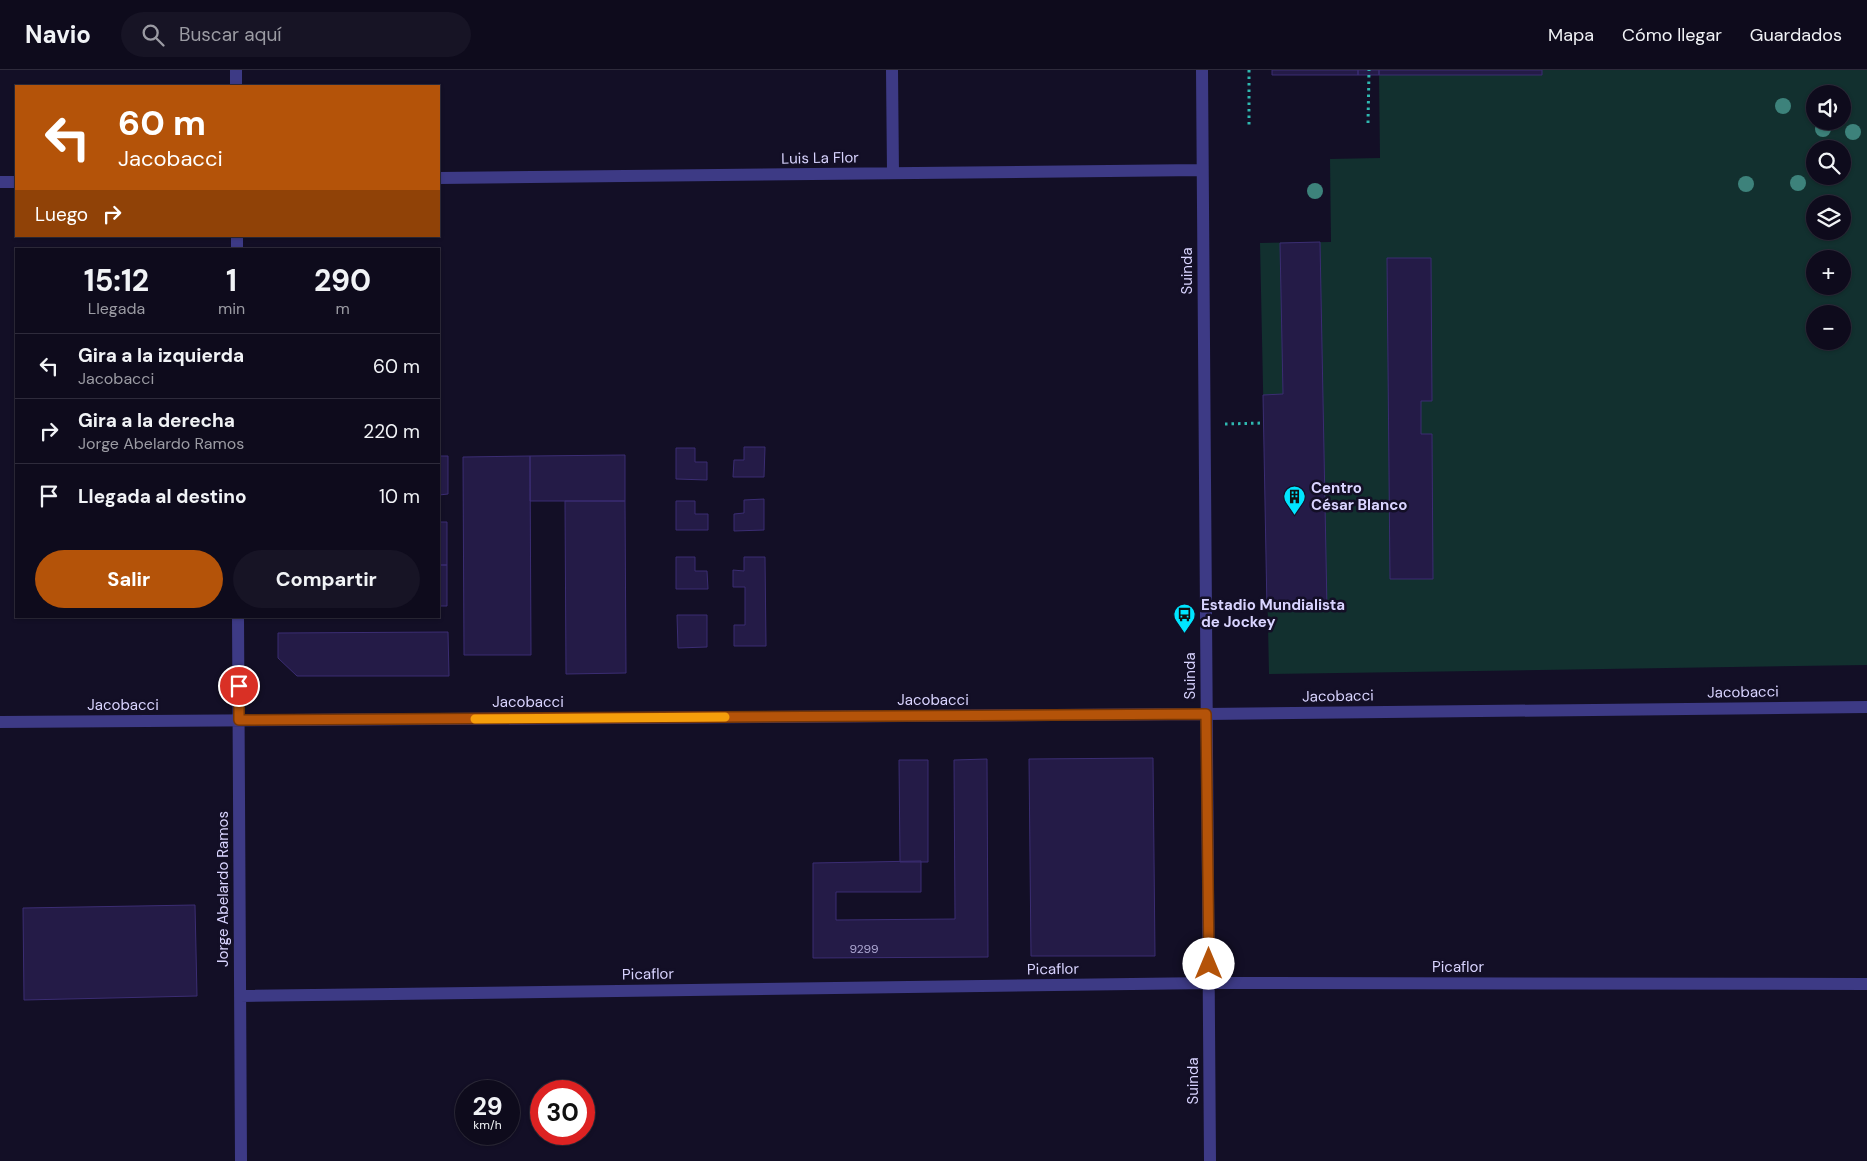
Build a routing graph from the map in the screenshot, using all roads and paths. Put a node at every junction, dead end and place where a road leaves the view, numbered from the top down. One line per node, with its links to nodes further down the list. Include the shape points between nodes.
1 (236, 70): 6 (street)
2 (892, 70): 10 (street)
3 (1202, 70): 9 (street, Suinda)
4 (1249, 70): 8 (path)
5 (1369, 70): 7 (path)
6 (236, 85)
7 (1368, 123)
8 (1249, 125)
9 (1202, 170): 10 (street, Luis La Flor); 15 (street, Suinda)
10 (893, 173): 11 (street, Luis La Flor)
11 (440, 178)
12 (0, 182): 13 (street)
13 (15, 182)
14 (1264, 423): 15 (path)
15 (1204, 424): 18 (street, Suinda)
16 (238, 618): 19 (street, Jorge Abelardo Ramos)
17 (1867, 707): 18 (street, Jacobacci)
18 (1206, 714): 19 (street, Jacobacci); 21 (street, Suinda)
19 (239, 720): 20 (street, Jacobacci); 23 (street, Jorge Abelardo Ramos)
20 (0, 722)
21 (1209, 983): 22 (street, Picaflor); 23 (street, Picaflor); 25 (street, Suinda)
22 (1866, 984)
23 (240, 996): 24 (street, Jorge Abelardo Ramos)
24 (241, 1161)
25 (1210, 1161)

